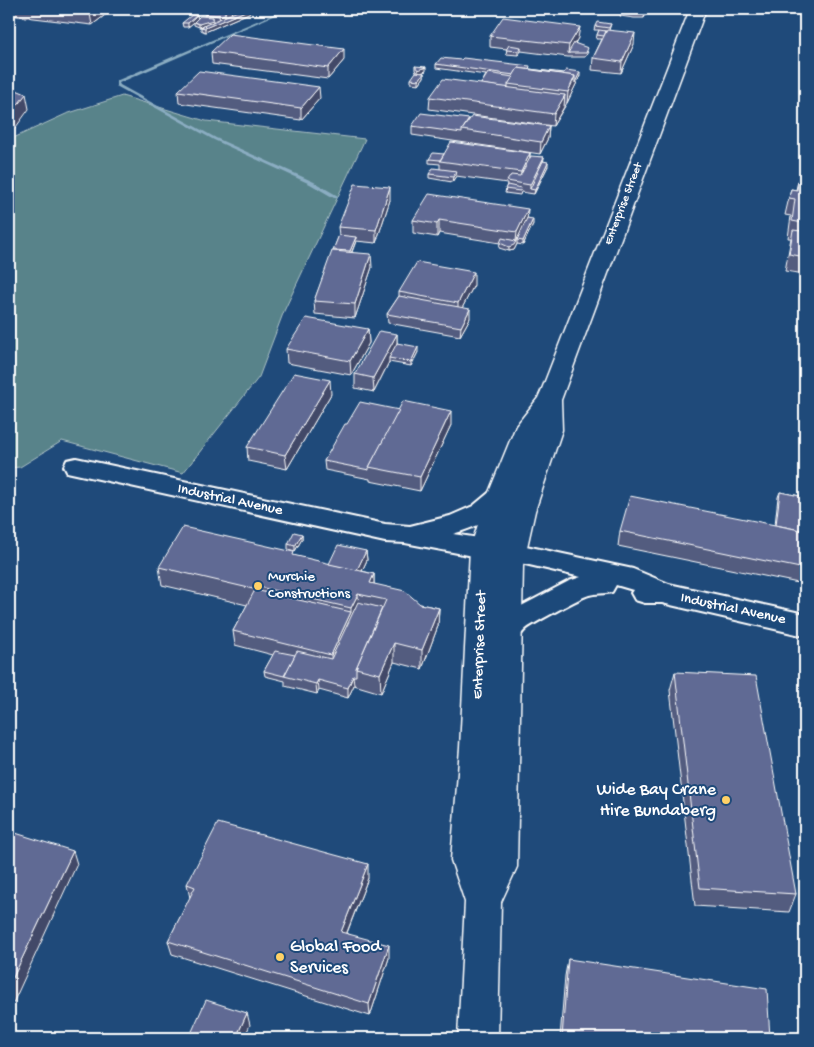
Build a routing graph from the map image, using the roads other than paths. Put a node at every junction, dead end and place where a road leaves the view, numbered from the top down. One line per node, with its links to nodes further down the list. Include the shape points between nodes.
1 (698, 9): 3 (street, Enterprise Street, via 549,400 549,430)
2 (76, 466): 4 (street, Industrial Avenue)
3 (510, 504): 4 (street, via 488,509 451,526); 5 (street, Enterprise Street); 6 (street, via 536,544)
4 (395, 533): 5 (street, Industrial Avenue, via 410,546)
5 (497, 557): 6 (street, Industrial Avenue); 7 (street, Industrial Avenue); 10 (street, Enterprise Street); 11 (street, Enterprise Street, via 469,860)
6 (571, 566): 8 (street, Industrial Avenue, via 634,579)
7 (602, 585): 8 (street, Industrial Avenue, via 634,592); 10 (street, via 578,588 544,606 518,620)
8 (662, 593): 9 (street, Industrial Avenue)
9 (805, 625)
10 (507, 636): 11 (street, Enterprise Street, via 498,867)
11 (483, 902): 12 (street, Enterprise Street)
12 (478, 1038)

